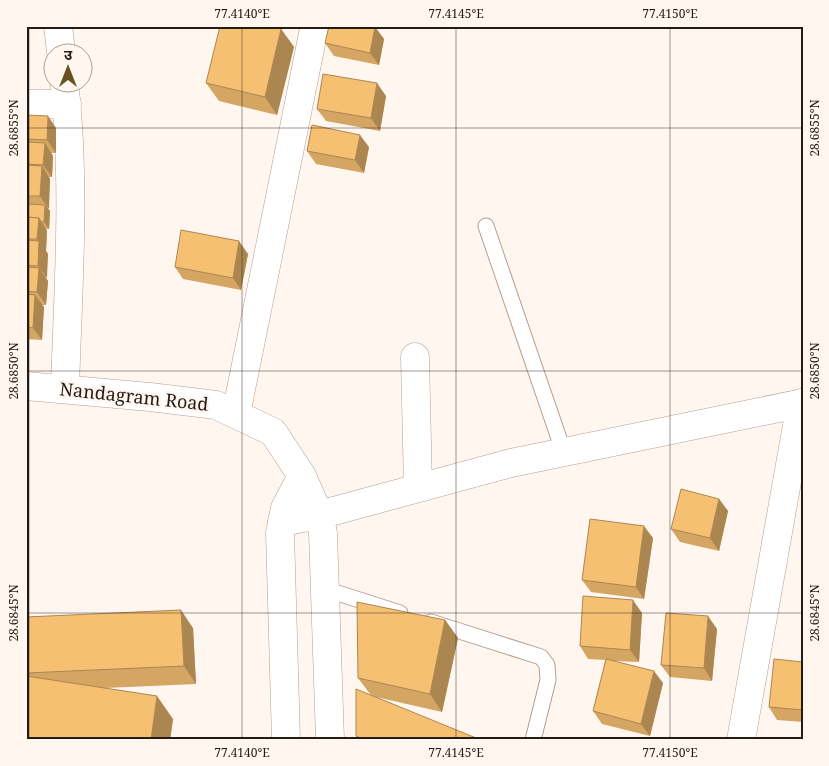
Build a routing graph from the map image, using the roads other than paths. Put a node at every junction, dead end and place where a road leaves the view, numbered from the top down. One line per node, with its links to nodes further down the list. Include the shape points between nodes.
1 (58, 26): 3 (street)
2 (316, 26): 11 (street)
3 (60, 42)
4 (66, 93): 5 (street); 9 (street, via 70,191)
5 (26, 104)
6 (486, 226): 12 (lane)
7 (415, 357): 14 (street)
8 (26, 386): 9 (street, Nandagram Road)
9 (65, 389): 11 (street, Nandagram Road, via 216,405)
10 (802, 403): 12 (street); 21 (street)
11 (236, 414): 13 (street, Nandagram Road, via 273,432)
12 (564, 453): 14 (street, via 511,463)
13 (302, 476): 15 (street, Nandagram Road); 16 (street)
14 (418, 488): 15 (street)
15 (319, 515): 16 (street); 17 (street, Nandagram Road, via 323,533)
16 (282, 522): 18 (street, via 280,552)
17 (325, 589): 19 (street, Nandagram Road); 20 (lane, via 542,657 548,665 548,680)
18 (286, 740)
19 (330, 740)
20 (533, 740)
21 (741, 740)

